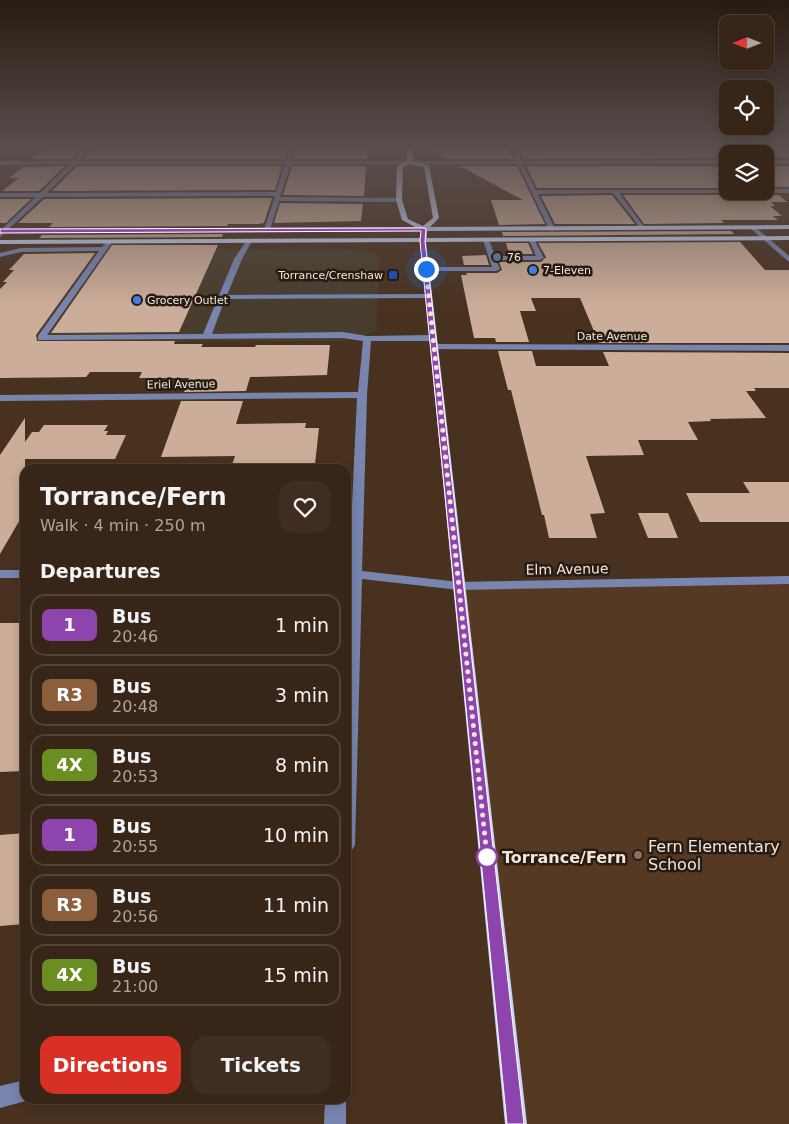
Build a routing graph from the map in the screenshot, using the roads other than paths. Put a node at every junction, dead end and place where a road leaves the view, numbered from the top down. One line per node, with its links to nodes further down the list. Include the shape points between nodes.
1 (276, 200): 13 (street)
2 (399, 200): 12 (main road, via 405,220)
3 (433, 200): 12 (main road, via 436,218)
4 (539, 200): 10 (street)
5 (621, 200): 11 (street)
6 (34, 202): 7 (street); 14 (street)
7 (179, 202)
8 (752, 227): 9 (main road); 11 (main road); 15 (street)
9 (789, 227)
10 (552, 228): 11 (main road); 12 (main road)
11 (642, 228)
12 (424, 229): 13 (main road); 21 (main road)
13 (267, 230): 14 (main road)
14 (1, 232)
15 (764, 238): 16 (main road); 18 (main road); 26 (street)
16 (789, 238)
17 (486, 240): 18 (main road); 21 (main road); 25 (street)
18 (532, 240): 25 (street, via 540,258)
19 (110, 241): 20 (main road); 22 (main road); 23 (street)
20 (248, 241): 21 (main road); 28 (street)
21 (423, 241): 27 (main road)
22 (0, 242)
23 (104, 249): 24 (street, via 21,250); 30 (street, Date Avenue, via 41,338)
24 (0, 255)
25 (492, 258): 27 (street, via 496,269)
26 (789, 260)
27 (426, 269): 29 (main road)
28 (222, 296): 29 (street); 30 (street)
29 (428, 296): 32 (main road)
30 (206, 336): 31 (street, Date Avenue, via 343,336)
31 (366, 339): 32 (street, Date Avenue); 34 (street)
32 (433, 343): 33 (street, Date Avenue); 40 (main road)
33 (789, 348)
34 (362, 395): 35 (street, Eriel Avenue); 36 (street)
35 (0, 398)
36 (352, 573): 40 (street, Elm Avenue); 41 (street)
37 (0, 574): 38 (street)
38 (20, 574)
39 (789, 580): 40 (street, Elm Avenue)
40 (459, 586): 46 (main road)
41 (351, 618)
42 (20, 1092): 43 (street)
43 (0, 1096)
44 (336, 1104): 45 (street)
45 (335, 1124)
46 (516, 1124)

